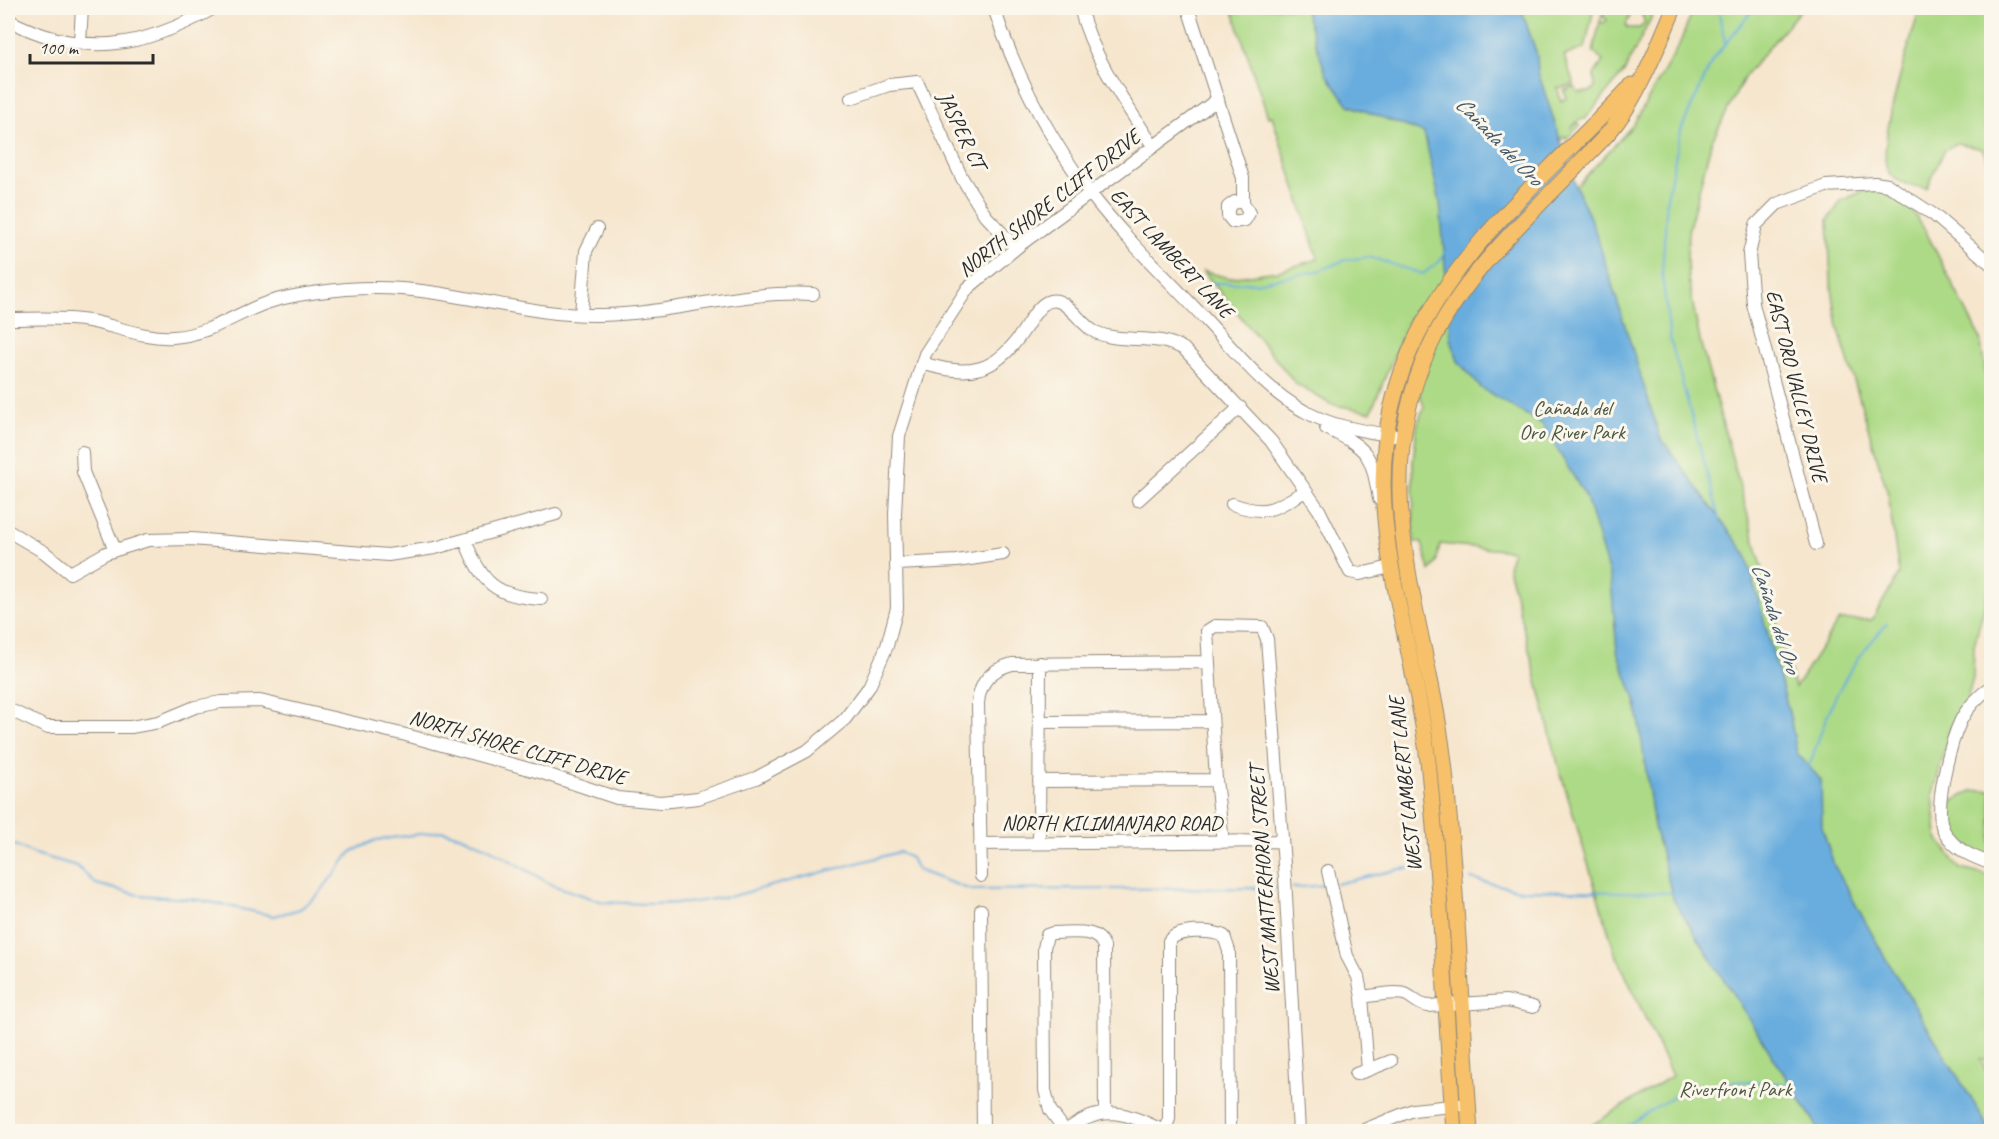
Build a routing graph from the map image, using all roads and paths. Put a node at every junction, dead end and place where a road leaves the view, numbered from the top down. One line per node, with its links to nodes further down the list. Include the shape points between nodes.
1 (82, 8): 8 (street)
2 (214, 8): 8 (street, via 150,38 108,45)
3 (994, 8): 13 (street, EAST LAMBERT LANE, via 1033,100)
4 (1080, 8): 12 (street, via 1107,73)
5 (1188, 8): 11 (street)
6 (1674, 8): 9 (main road, WEST LAMBERT LANE)
7 (8, 20): 8 (street, via 46,37)
8 (80, 43)
9 (1645, 69): 24 (main road, WEST LAMBERT LANE, via 1619,121 1459,295 1426,355); 25 (main road, WEST LAMBERT LANE, via 1472,253 1446,286 1414,341)
10 (851, 98): 16 (street, JASPER CT, via 889,85 917,82 962,178 985,215)
11 (1218, 99): 12 (street, NORTH SHORE CLIFF DRIVE); 14 (street, via 1243,178)
12 (1154, 146): 13 (street, NORTH SHORE CLIFF DRIVE)
13 (1090, 193): 16 (street, NORTH SHORE CLIFF DRIVE); 23 (street, EAST LAMBERT LANE, via 1250,366 1282,397)
14 (1243, 202)
15 (597, 229): 19 (street, via 586,251)
16 (1016, 248): 21 (street, NORTH SHORE CLIFF DRIVE, via 968,288)
17 (1992, 265): 34 (street, EAST ORO VALLEY DRIVE, via 1934,215 1888,185 1826,186 1777,204 1756,225 1749,254 1753,303)
18 (813, 294): 19 (street, via 784,292 664,310)
19 (581, 314): 20 (street, via 511,307 417,289 369,288 292,297 262,305 212,330 172,338 87,321)
20 (8, 319)
21 (922, 363): 22 (street, via 970,372 988,366 1004,357 1039,309 1056,301 1068,306 1094,332 1119,338 1160,338 1184,349); 37 (street, NORTH SHORE CLIFF DRIVE, via 899,436)
22 (1240, 407): 27 (street, via 1271,441); 28 (street)
23 (1304, 411): 25 (street, EAST LAMBERT LANE, via 1341,426); 31 (street, via 1365,451 1373,469)
24 (1404, 432): 25 (street, EAST LAMBERT LANE); 44 (main road, WEST LAMBERT LANE, via 1398,487 1400,524)
25 (1387, 434): 31 (main road, WEST LAMBERT LANE)
26 (82, 452): 35 (street, via 83,472)
27 (1306, 491): 29 (street, via 1265,512); 38 (street, via 1350,572 1360,574)
28 (1138, 500)
29 (1232, 504)
30 (556, 514): 33 (street)
31 (1384, 525): 38 (main road, WEST LAMBERT LANE)
32 (8, 531): 35 (street, via 44,552 69,573)
33 (465, 540): 35 (street, via 388,555 191,538 148,540); 39 (street, via 474,565 493,587 506,595)
34 (1816, 544)
35 (116, 550)
36 (1003, 554): 37 (street)
37 (897, 564): 45 (street, NORTH SHORE CLIFF DRIVE, via 897,608 887,646 869,687 845,719 807,751 756,778 698,798 660,802 617,798 406,735 260,701 195,707 159,722 131,727 46,727)
38 (1390, 567): 40 (main road, WEST LAMBERT LANE)
39 (541, 599)
40 (1402, 622): 44 (main road, via 1410,628 1423,687); 60 (main road, WEST LAMBERT LANE, via 1427,755)
41 (1208, 662): 42 (street); 46 (street); 50 (street, WEST MATTERHORN STREET, via 1206,638 1210,627 1262,627 1267,639)
42 (1040, 663): 47 (street); 53 (street, via 1012,664 995,670 985,681 978,703)
43 (1992, 686): 54 (street, via 1978,696 1962,717 1953,740 1940,806 1943,830 1964,854)
44 (1434, 699): 59 (main road, WEST LAMBERT LANE, via 1445,773)
45 (8, 709)
46 (1212, 721): 47 (street); 48 (street)
47 (1039, 722): 49 (street)
48 (1216, 780): 49 (street); 51 (street)
49 (1039, 781): 52 (street)
50 (1281, 841): 51 (street, NORTH KILIMANJARO ROAD); 70 (street, WEST MATTERHORN STREET)
51 (1223, 842): 52 (street, NORTH KILIMANJARO ROAD)
52 (1039, 843): 53 (street, NORTH KILIMANJARO ROAD)
53 (980, 844): 56 (street)
54 (1992, 864)
55 (1328, 871): 58 (street, via 1347,956 1358,977)
56 (981, 876)
57 (981, 910): 66 (street)
58 (1362, 997): 60 (street, via 1400,994 1423,1005); 62 (street, via 1362,1072)
59 (1462, 1003): 60 (street); 61 (street, via 1506,1001); 63 (main road, WEST LAMBERT LANE)
60 (1445, 1004): 64 (main road, WEST LAMBERT LANE)
61 (1533, 1007)
62 (1390, 1061)
63 (1468, 1105): 64 (street); 73 (main road, WEST LAMBERT LANE)
64 (1452, 1106): 71 (street, via 1413,1110); 72 (main road, WEST LAMBERT LANE)
65 (1105, 1112): 67 (street); 67 (street, via 1102,940 1094,933 1047,935 1045,1090 1050,1110); 68 (street, via 1127,1115)
66 (983, 1131)
67 (1066, 1131)
68 (1164, 1131): 69 (street, via 1169,1119 1168,947 1171,938 1179,933 1218,933 1228,943)
69 (1230, 1131)
70 (1299, 1131)
71 (1359, 1131)
72 (1454, 1131)
73 (1470, 1131)

